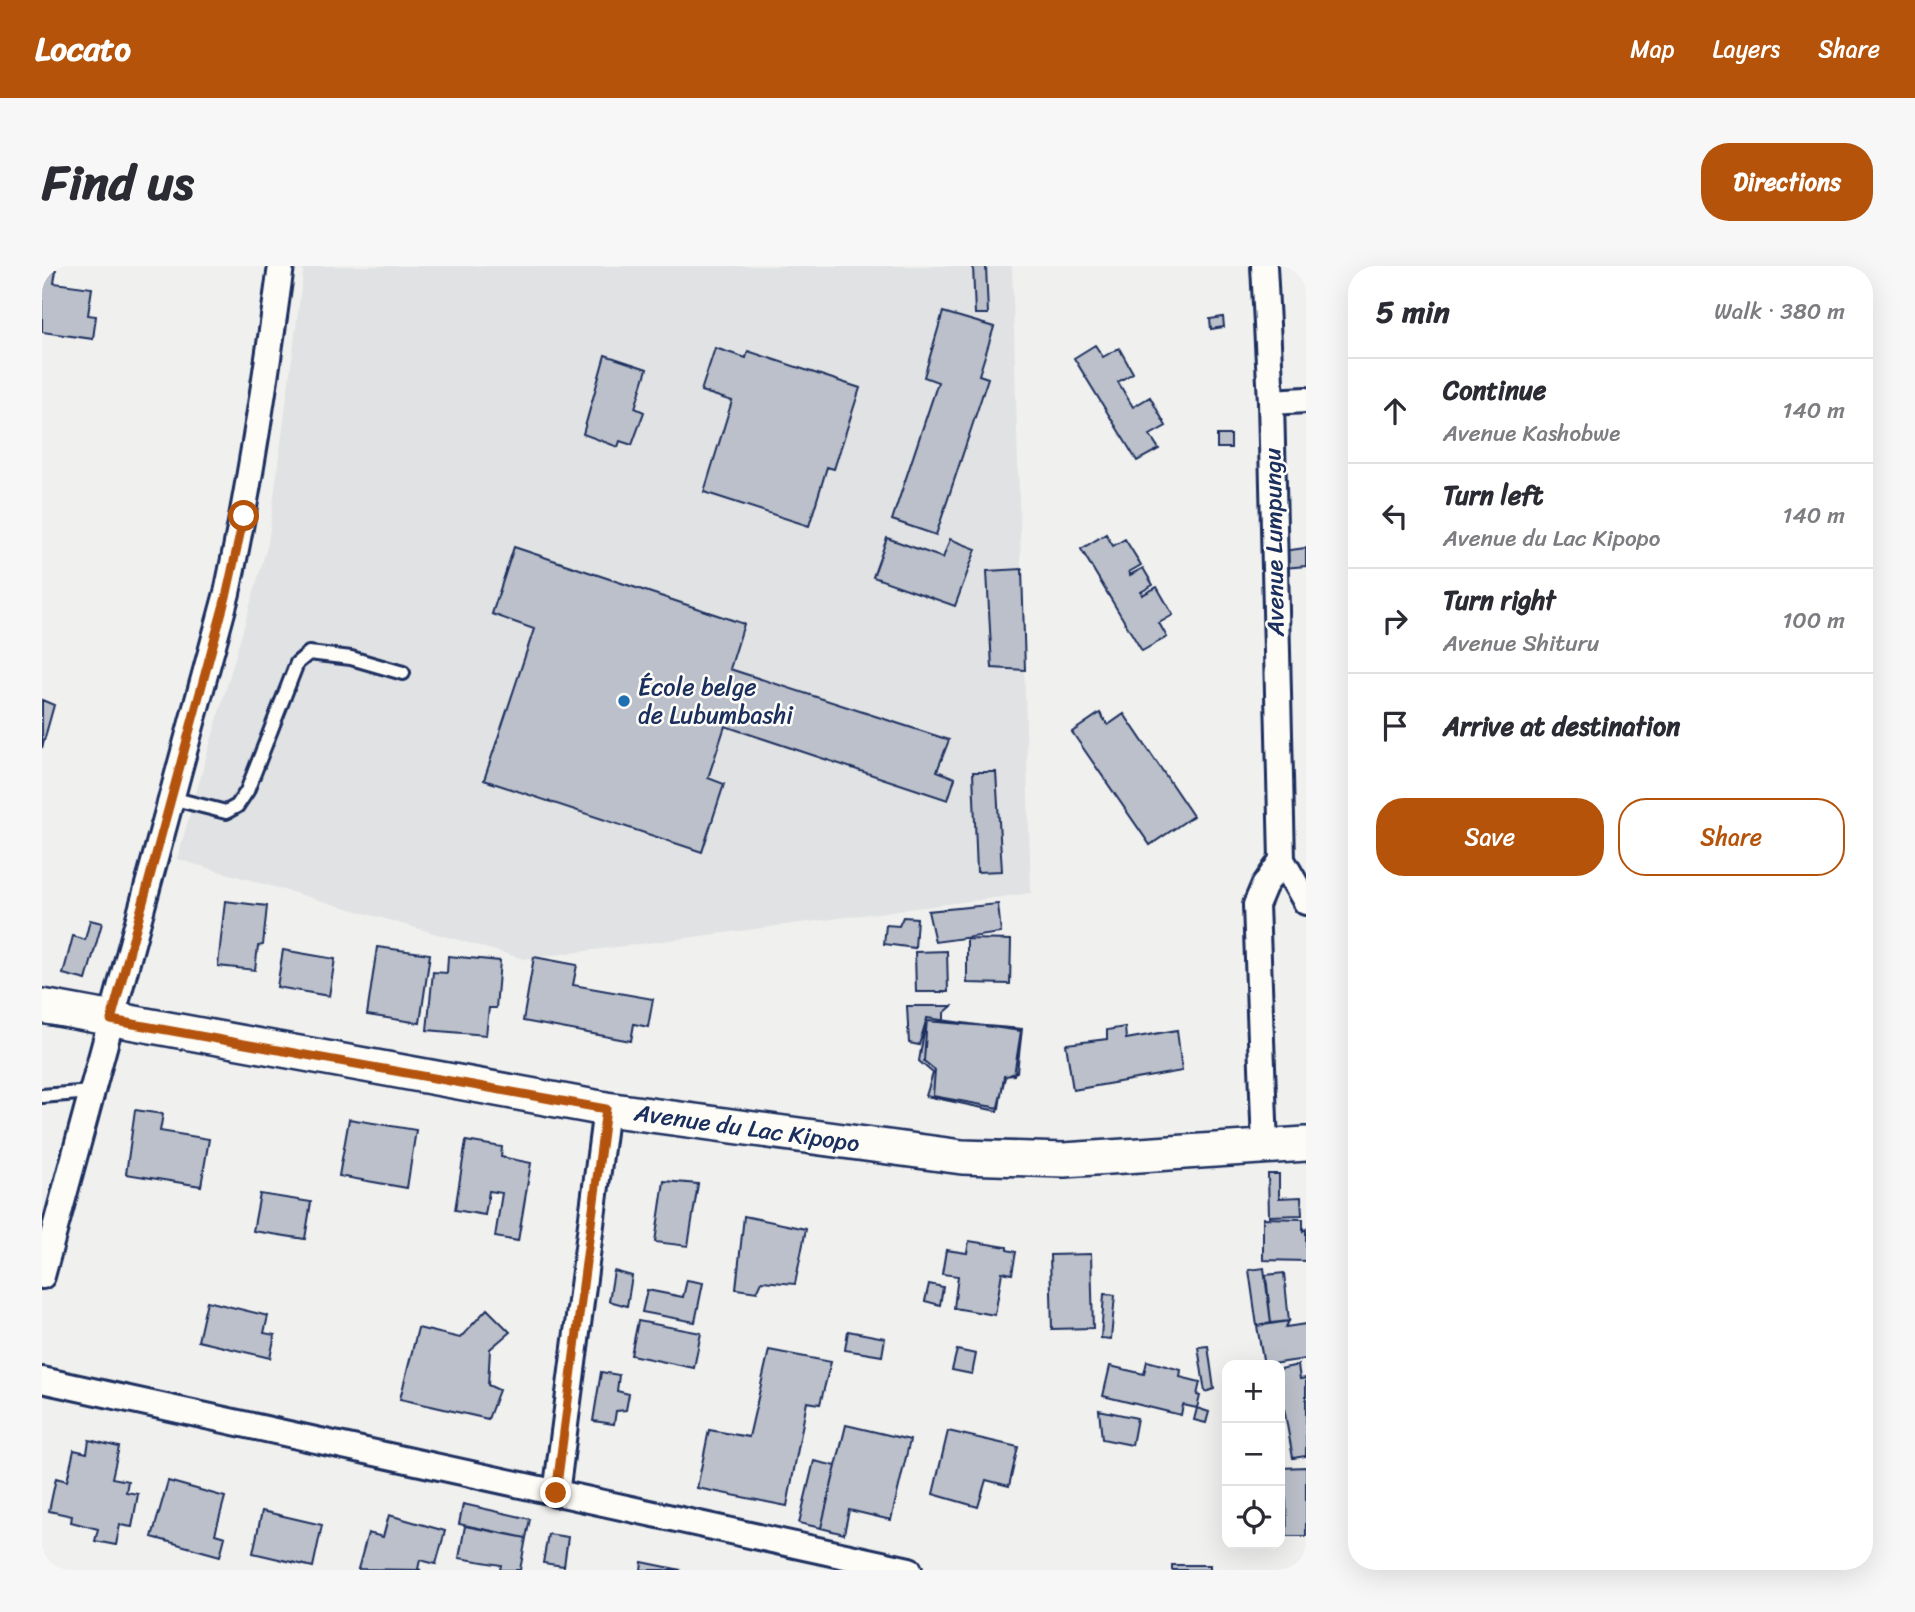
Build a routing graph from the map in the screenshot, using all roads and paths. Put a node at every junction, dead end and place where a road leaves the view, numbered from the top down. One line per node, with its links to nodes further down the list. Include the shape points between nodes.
1 (281, 266): 6 (street, via 244,516)
2 (1265, 266): 4 (street, Avenue Lumpungu)
3 (1306, 400): 4 (street)
4 (1271, 402): 7 (street, Avenue Lumpungu)
5 (402, 673): 6 (lane, via 351,658 309,653 298,663 237,806 226,812)
6 (172, 798): 10 (street)
7 (1282, 860): 8 (street, Avenue Lumpungu); 15 (street, via 1256,905)
8 (1306, 902)
9 (42, 1006): 10 (street, Avenue du Lac Kipopo)
10 (111, 1020): 11 (street); 13 (street, Avenue du Lac Kipopo)
11 (91, 1092): 12 (lane); 16 (street)
12 (42, 1096)
13 (606, 1109): 15 (street, Avenue du Lac Kipopo, via 962,1157 1063,1160); 18 (street)
14 (1306, 1144): 15 (street, Avenue du Lac Kipopo)
15 (1265, 1147)
16 (42, 1276)
17 (42, 1380): 18 (street)
18 (556, 1493): 19 (street)
19 (908, 1570)

